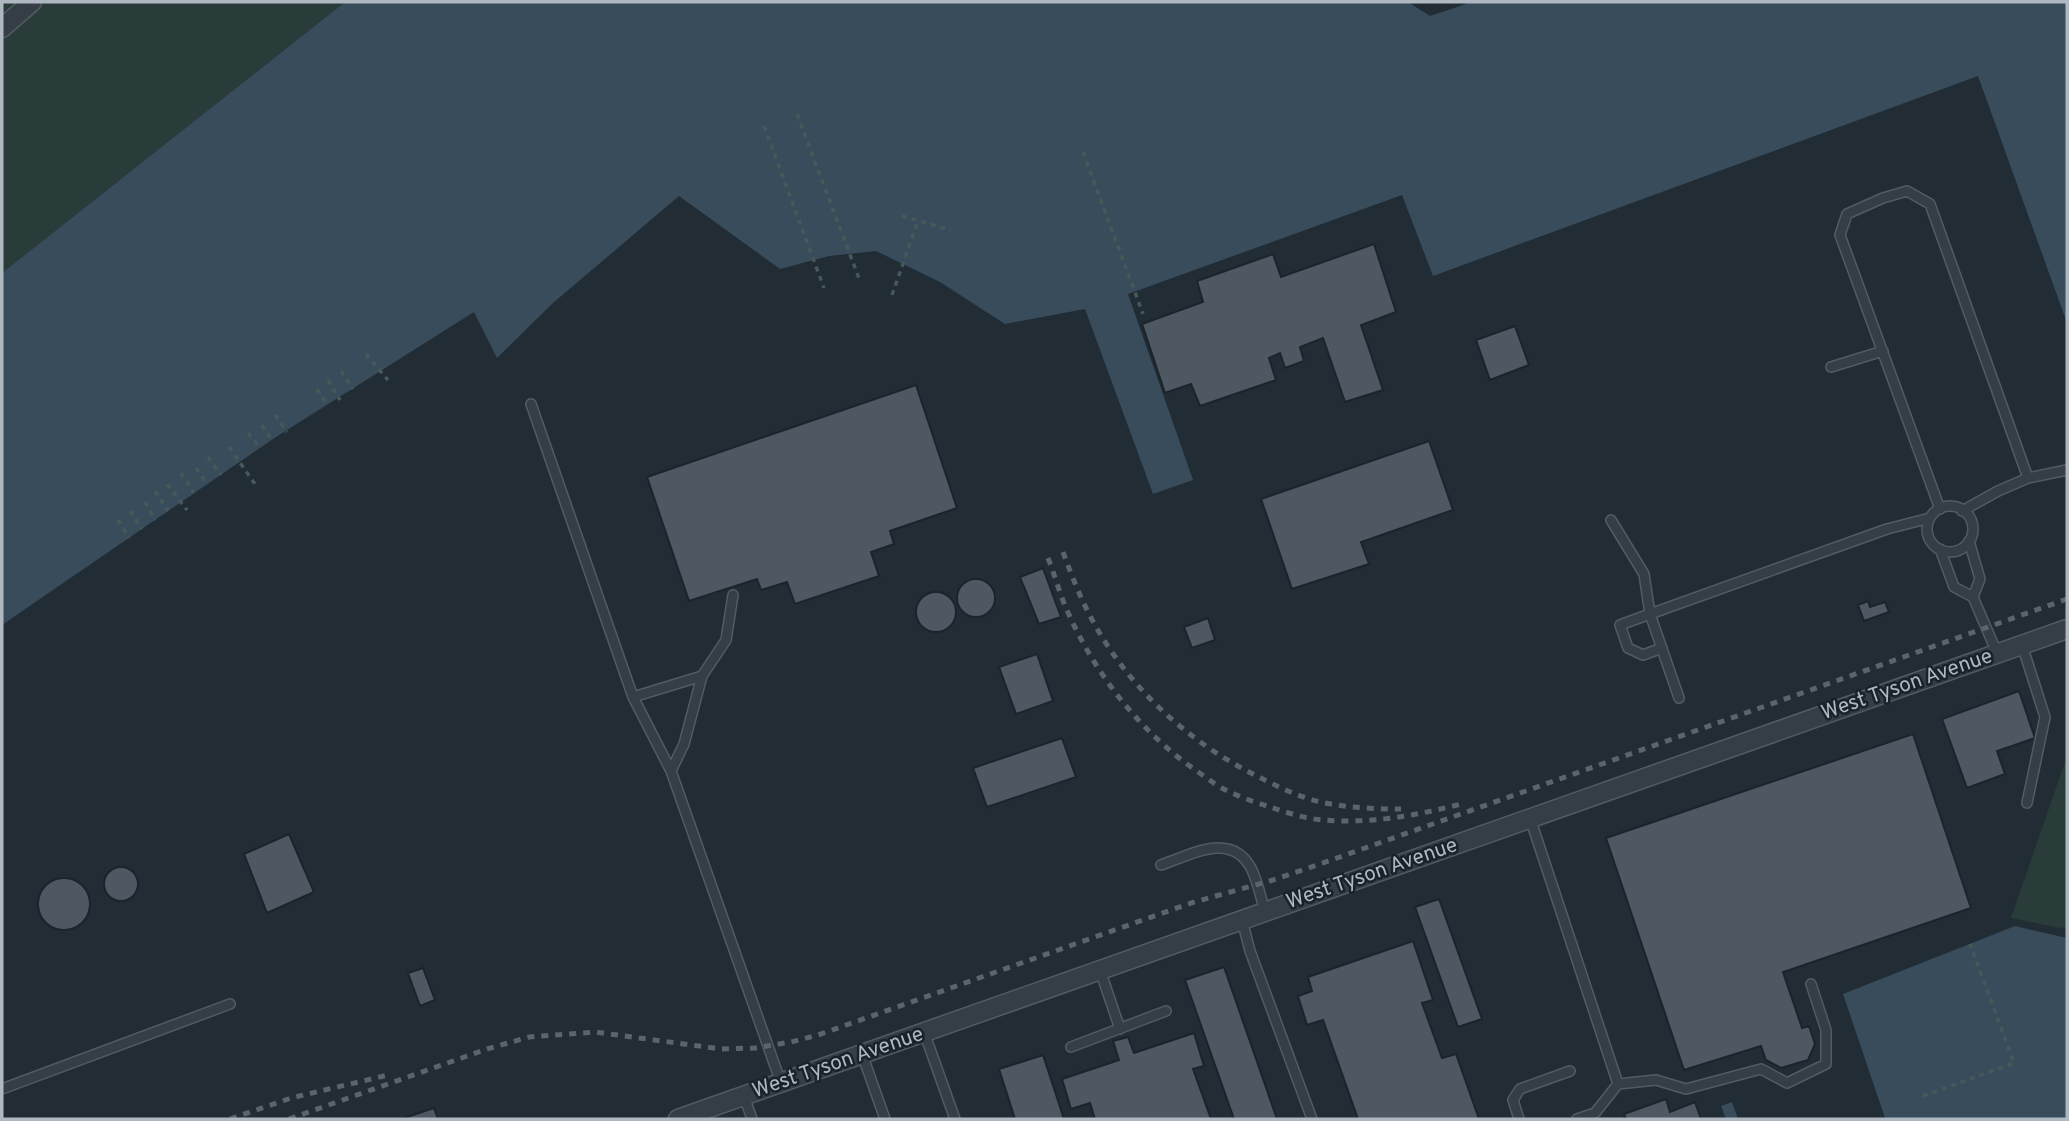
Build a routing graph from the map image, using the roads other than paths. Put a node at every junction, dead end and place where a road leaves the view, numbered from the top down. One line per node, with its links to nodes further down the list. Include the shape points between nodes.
1 (32, 2): 2 (street)
2 (2, 28)
3 (1883, 351): 4 (lane); 7 (lane, via 1840,235 1847,214 1907,191 1930,204); 8 (lane)
4 (1831, 367)
5 (531, 404): 22 (lane)
6 (2067, 470): 7 (lane)
7 (2028, 478): 9 (lane)
8 (1940, 509): 9 (lane, via 1952,506); 10 (lane)
9 (1962, 510): 12 (lane, via 1972,527)
10 (1930, 517): 13 (lane, via 1928,537); 16 (lane)
11 (1611, 520): 16 (lane, via 1644,575)
12 (1969, 541): 13 (lane, via 1958,550); 15 (lane, via 1980,579)
13 (1940, 549): 15 (lane, via 1954,587)
14 (733, 595): 21 (lane, via 726,640)
15 (1973, 597): 20 (lane)
16 (1650, 614): 19 (lane); 19 (lane, via 1620,625 1624,637 1628,648 1643,655)
17 (2067, 629): 18 (street, West Tyson Avenue)
18 (2022, 645): 20 (street, West Tyson Avenue); 25 (lane, via 2045,717)
19 (1662, 648): 23 (lane)
20 (1997, 653): 26 (street, West Tyson Avenue)
21 (702, 676): 22 (lane); 24 (lane, via 684,744)
22 (633, 697): 24 (lane)
23 (1679, 698)
24 (671, 771): 39 (lane)
25 (2027, 803)
26 (1530, 818): 28 (street, West Tyson Avenue); 40 (lane)
27 (1161, 865): 28 (lane, via 1214,847 1232,849 1252,870)
28 (1265, 912): 29 (street, West Tyson Avenue)
29 (1242, 920): 30 (street, West Tyson Avenue); 47 (lane)
30 (1100, 970): 34 (lane); 35 (street, West Tyson Avenue)
31 (1811, 984): 40 (lane, via 1826,1030 1826,1064 1787,1083 1761,1069 1686,1089 1656,1080)
32 (230, 1004): 41 (lane)
33 (1166, 1011): 34 (lane)
34 (1119, 1029): 36 (lane)
35 (924, 1032): 37 (street, West Tyson Avenue); 46 (lane)
36 (1071, 1047)
37 (862, 1054): 39 (street, West Tyson Avenue); 45 (lane)
38 (1570, 1071): 48 (lane, via 1520,1089 1513,1100)
39 (781, 1083): 42 (street, West Tyson Avenue)
40 (1618, 1084): 49 (lane, via 1595,1113)
41 (2, 1088)
42 (744, 1096): 43 (street, West Tyson Avenue); 44 (lane)
43 (678, 1119)
44 (752, 1119)
45 (885, 1119)
46 (955, 1119)
47 (1312, 1119)
48 (1520, 1119)
49 (1577, 1119)

